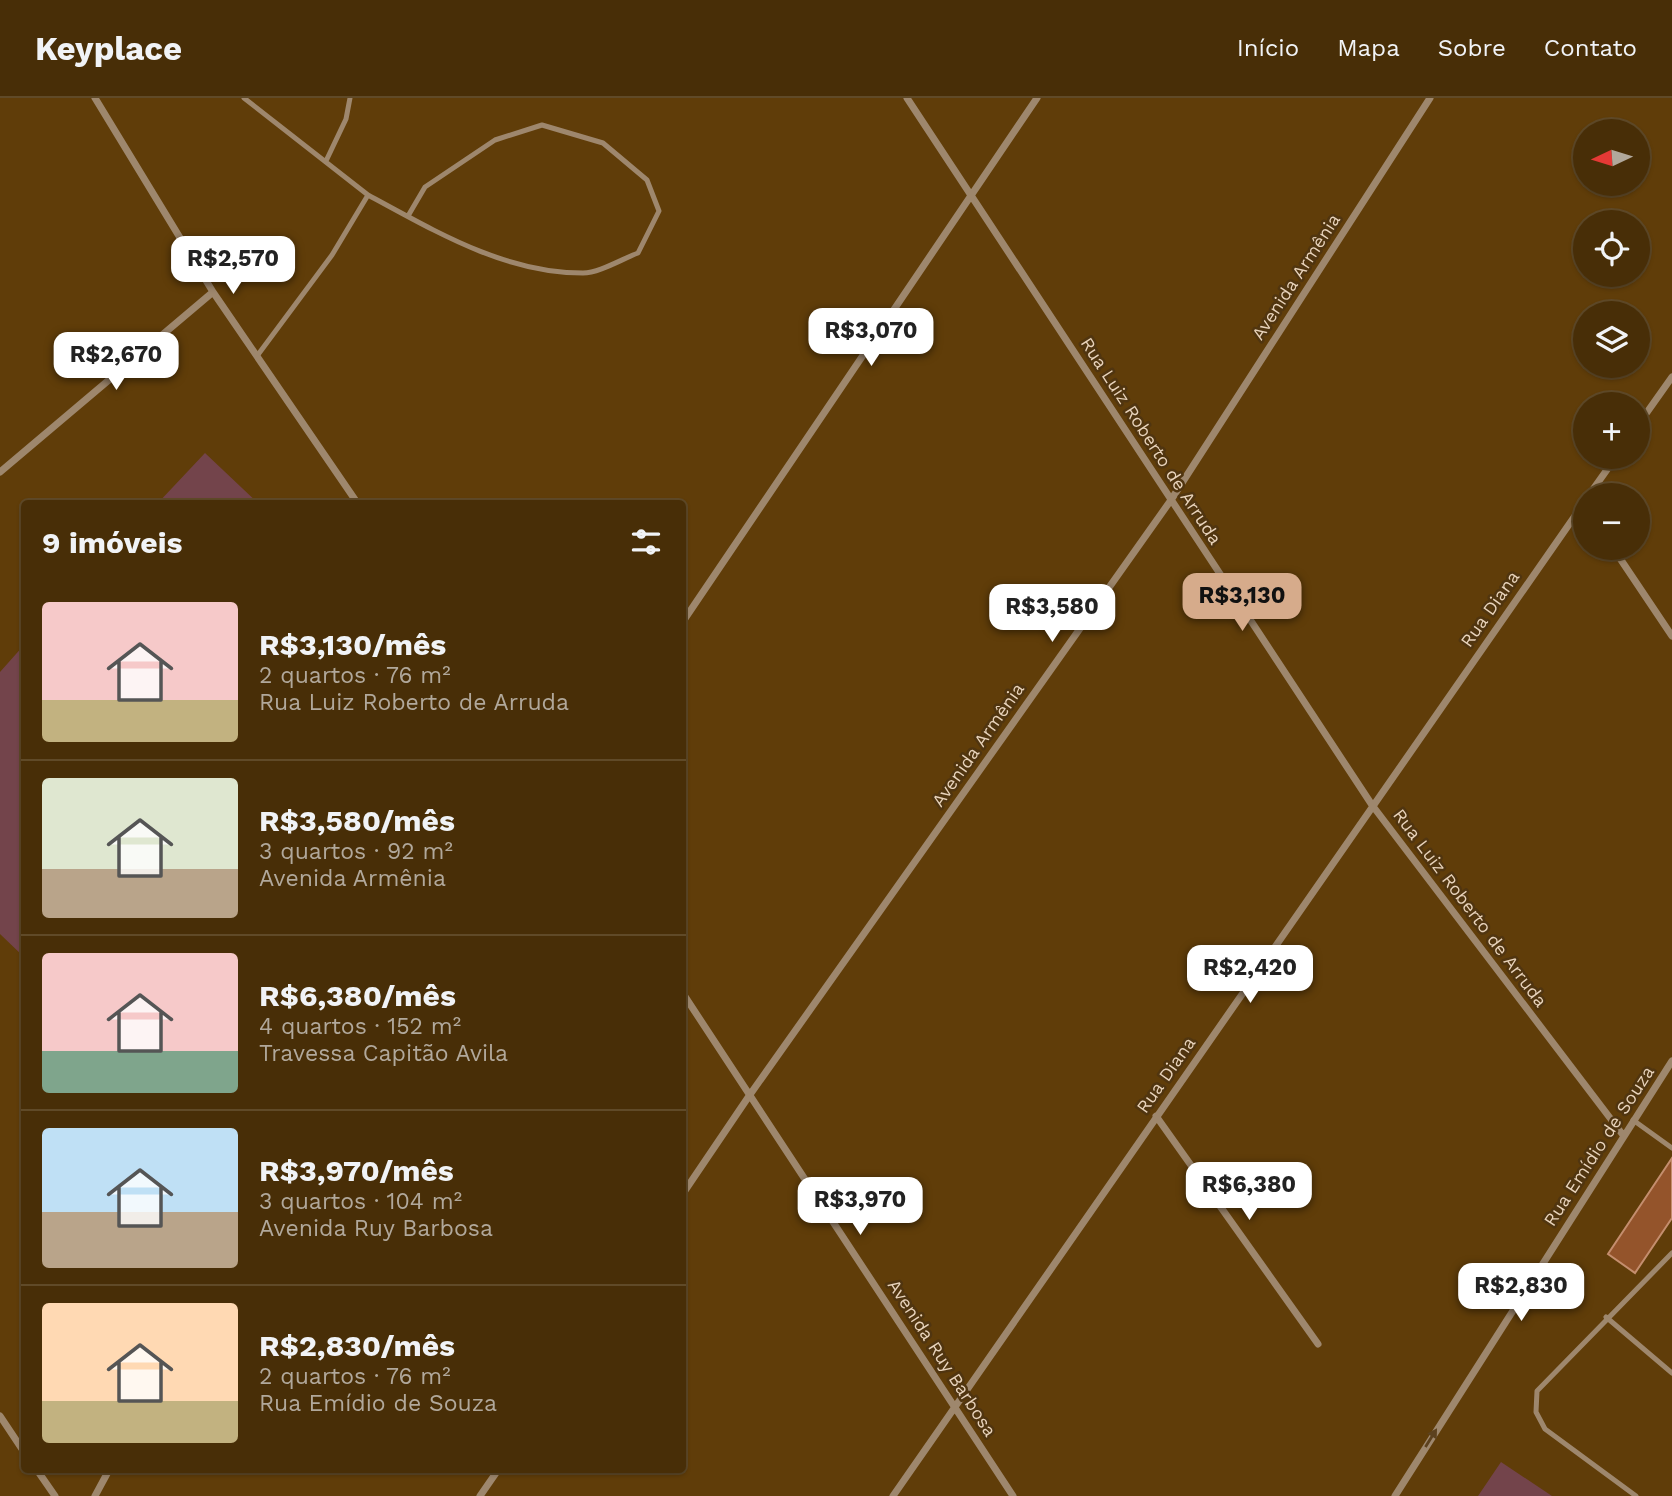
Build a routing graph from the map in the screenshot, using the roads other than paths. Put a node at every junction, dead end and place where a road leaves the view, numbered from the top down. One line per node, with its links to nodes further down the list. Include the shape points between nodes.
1 (95, 98): 11 (street)
2 (244, 98): 7 (lane)
3 (350, 98): 7 (lane, via 346,119)
4 (907, 98): 8 (street, Rua Luiz Roberto de Arruda)
5 (1037, 98): 8 (street)
6 (1430, 98): 17 (street, Avenida Armênia)
7 (326, 161): 9 (lane)
8 (971, 193): 17 (street, Rua Luiz Roberto de Arruda); 20 (street)
9 (368, 195): 10 (lane); 12 (lane, via 331,255)
10 (408, 216): 10 (lane, via 458,243 519,265 585,274 638,253 659,211 647,180 603,143 542,125 495,140 425,187)
11 (213, 292): 12 (street); 15 (street)
12 (257, 356): 16 (street)
13 (1672, 377): 14 (street)
14 (1650, 408)
15 (0, 471)
16 (355, 500)
17 (1171, 500): 22 (street, Rua Luiz Roberto de Arruda); 25 (street, Avenida Armênia)
18 (1573, 521): 22 (street, Rua Diana)
19 (1621, 560): 21 (street)
20 (686, 617)
21 (1672, 636)
22 (1372, 805): 26 (street, Rua Diana); 28 (street, Rua Luiz Roberto de Arruda)
23 (686, 998): 25 (street, Avenida Ruy Barbosa)
24 (1672, 1062): 27 (street, Rua Emídio de Souza)
25 (749, 1096): 30 (street, Avenida Armênia); 35 (street, Avenida Ruy Barbosa)
26 (1156, 1116): 33 (street); 35 (street, Rua Diana)
27 (1633, 1120): 28 (street, Rua Emídio de Souza); 29 (lane)
28 (1623, 1135): 46 (street, Rua Emídio de Souza, one-way to 28)
29 (1672, 1148)
30 (686, 1189)
31 (1672, 1253): 32 (lane)
32 (1606, 1317): 34 (lane); 47 (lane, via 1536,1391 1536,1412 1545,1429)
33 (1318, 1344)
34 (1672, 1373)
35 (956, 1406): 44 (street, Rua Diana); 45 (street, Avenida Ruy Barbosa)
36 (0, 1416): 37 (street)
37 (21, 1448)
38 (39, 1473): 41 (street)
39 (107, 1473): 42 (street)
40 (496, 1473): 43 (street)
41 (55, 1496)
42 (95, 1496)
43 (480, 1496)
44 (893, 1496)
45 (1013, 1496)
46 (1395, 1496)
47 (1636, 1496)

